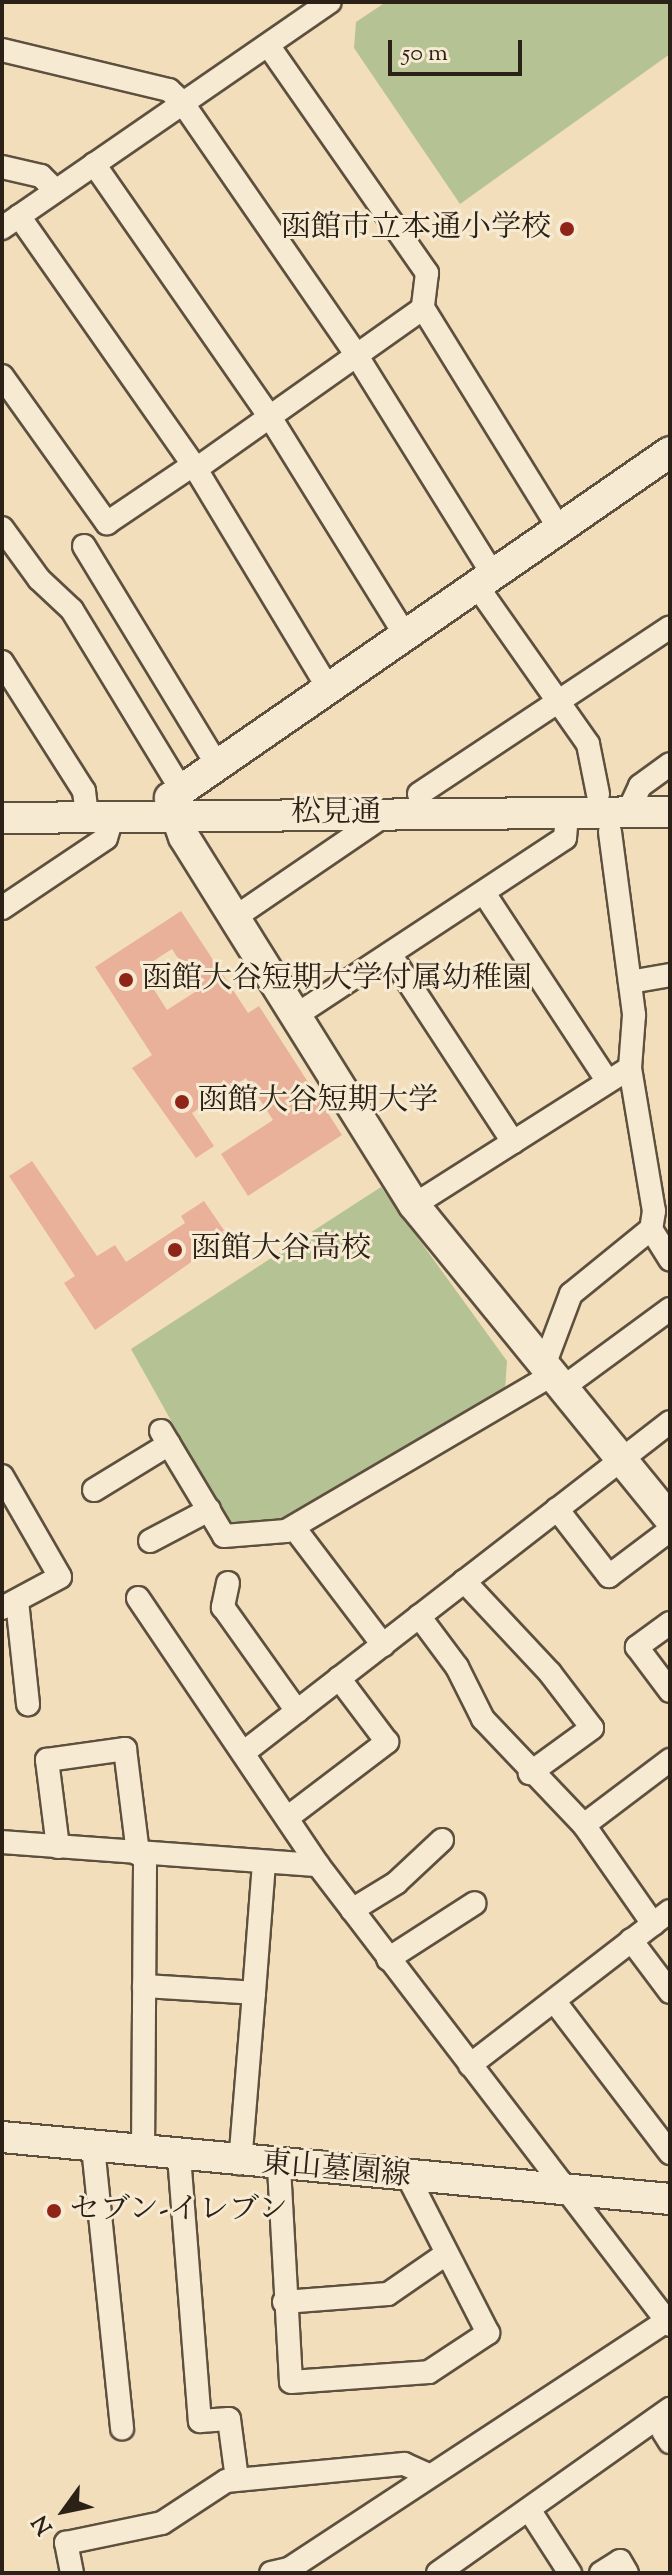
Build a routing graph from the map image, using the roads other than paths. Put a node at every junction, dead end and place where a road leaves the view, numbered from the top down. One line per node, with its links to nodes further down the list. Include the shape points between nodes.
1 (315, 6): 2 (street)
2 (268, 45): 4 (street); 9 (street, via 427,273)
3 (2, 50): 4 (street, via 169,90)
4 (182, 102): 5 (street); 10 (street)
5 (94, 164): 7 (street); 12 (street)
6 (2, 167): 7 (street, via 41,176)
7 (55, 190): 8 (street)
8 (11, 222): 14 (street)
9 (423, 308): 10 (street); 16 (street)
10 (357, 356): 12 (street); 18 (street)
11 (2, 376): 14 (street, via 107,523)
12 (270, 417): 14 (street); 20 (street)
13 (667, 460): 16 (street)
14 (194, 467): 22 (street)
15 (2, 528): 26 (street, via 39,579 72,610)
16 (559, 528): 18 (street)
17 (84, 546): 24 (street)
18 (485, 580): 20 (street); 23 (street)
19 (670, 627): 23 (street)
20 (405, 635): 22 (street)
21 (2, 662): 33 (street)
22 (328, 688): 32 (street, via 170,798)
23 (560, 703): 27 (street); 28 (street, via 588,744)
24 (210, 753)
25 (670, 764): 35 (street, via 640,786)
26 (174, 778)
27 (419, 794)
28 (598, 794)
29 (670, 812): 35 (street, 松見通)
30 (388, 813): 31 (street, 松見通); 32 (street, 松見通); 38 (street)
31 (567, 813): 35 (street, 松見通); 36 (street, via 565,838)
32 (176, 815): 33 (street, 松見通); 38 (street)
33 (100, 816): 34 (street, 松見通); 37 (street, via 106,838)
34 (2, 818)
35 (619, 822): 41 (street)
36 (484, 893): 39 (street); 44 (street)
37 (2, 908)
38 (234, 918): 42 (street)
39 (390, 954): 42 (street); 45 (street)
40 (670, 975): 41 (street)
41 (630, 982): 43 (street)
42 (295, 1016): 46 (street)
43 (630, 1068): 44 (street); 47 (street)
44 (607, 1080): 45 (street)
45 (513, 1142): 46 (street)
46 (414, 1205): 50 (street)
47 (658, 1214): 48 (street); 50 (street, via 571,1294)
48 (670, 1259)
49 (670, 1309): 50 (street)
50 (555, 1374): 52 (street); 58 (street)
51 (670, 1422): 52 (street)
52 (625, 1457): 55 (street); 57 (street)
53 (2, 1476): 64 (street, via 60,1577)
54 (94, 1490): 56 (street, via 165,1438)
55 (557, 1509): 59 (street, via 609,1576); 61 (street)
56 (209, 1510): 58 (street, via 224,1536); 60 (street)
57 (670, 1519)
58 (295, 1529): 67 (street)
59 (670, 1530)
60 (150, 1541)
61 (464, 1581): 65 (street); 74 (street, via 550,1673 592,1728)
62 (228, 1583): 71 (street, via 223,1607)
63 (138, 1598): 72 (street)
64 (9, 1604): 70 (street)
65 (419, 1616): 67 (street); 74 (street, via 457,1667 483,1719)
66 (670, 1623): 69 (street, via 637,1647)
67 (383, 1645): 68 (street)
68 (339, 1678): 71 (street); 75 (street, via 387,1742)
69 (670, 1691)
70 (28, 1704)
71 (297, 1711): 72 (street)
72 (243, 1753): 75 (street)
73 (670, 1760): 76 (street)
74 (530, 1773): 76 (street)
75 (287, 1818): 82 (street)
76 (584, 1825): 85 (street)
77 (442, 1840): 84 (street, via 396,1883)
78 (2, 1842): 79 (street)
79 (58, 1847): 80 (street); 80 (street, via 47,1760 125,1749)
80 (142, 1854): 81 (street); 88 (street)
81 (264, 1862): 82 (street); 90 (street)
82 (318, 1865): 84 (street)
83 (475, 1903): 87 (street)
84 (352, 1910): 87 (street)
85 (662, 1918): 86 (street)
86 (631, 1940): 89 (street); 91 (street)
87 (388, 1959): 92 (street)
88 (144, 1986): 90 (street); 95 (street)
89 (670, 1992)
90 (254, 1993): 98 (street)
91 (555, 2002): 92 (street); 96 (street)
92 (470, 2065): 101 (street)
93 (2, 2137): 94 (street, 東山墓園線)
94 (93, 2147): 95 (street, 東山墓園線); 107 (street)
95 (143, 2153): 97 (street, 東山墓園線)
96 (670, 2153)
97 (179, 2156): 98 (street, 東山墓園線); 109 (street, via 200,2421 229,2419)
98 (240, 2163): 99 (street, 東山墓園線)
99 (279, 2167): 100 (street, 東山墓園線); 104 (street)
100 (408, 2177): 101 (street, 東山墓園線); 103 (street)
101 (569, 2189): 102 (street, 東山墓園線); 105 (street)
102 (670, 2199)
103 (446, 2254): 104 (street, via 388,2294); 104 (street, via 488,2333 429,2372 291,2382)
104 (284, 2302)
105 (668, 2323): 108 (street)
106 (668, 2427): 110 (street)
107 (122, 2429)
108 (429, 2475): 109 (street, via 404,2464); 112 (street, via 289,2569)
109 (237, 2479): 111 (street, via 162,2523 66,2543)
110 (530, 2511): 113 (street); 114 (street)
111 (72, 2573)
112 (271, 2573)
113 (438, 2573)
114 (570, 2573)
115 (601, 2573): 116 (street, via 620,2561)
116 (627, 2573)

